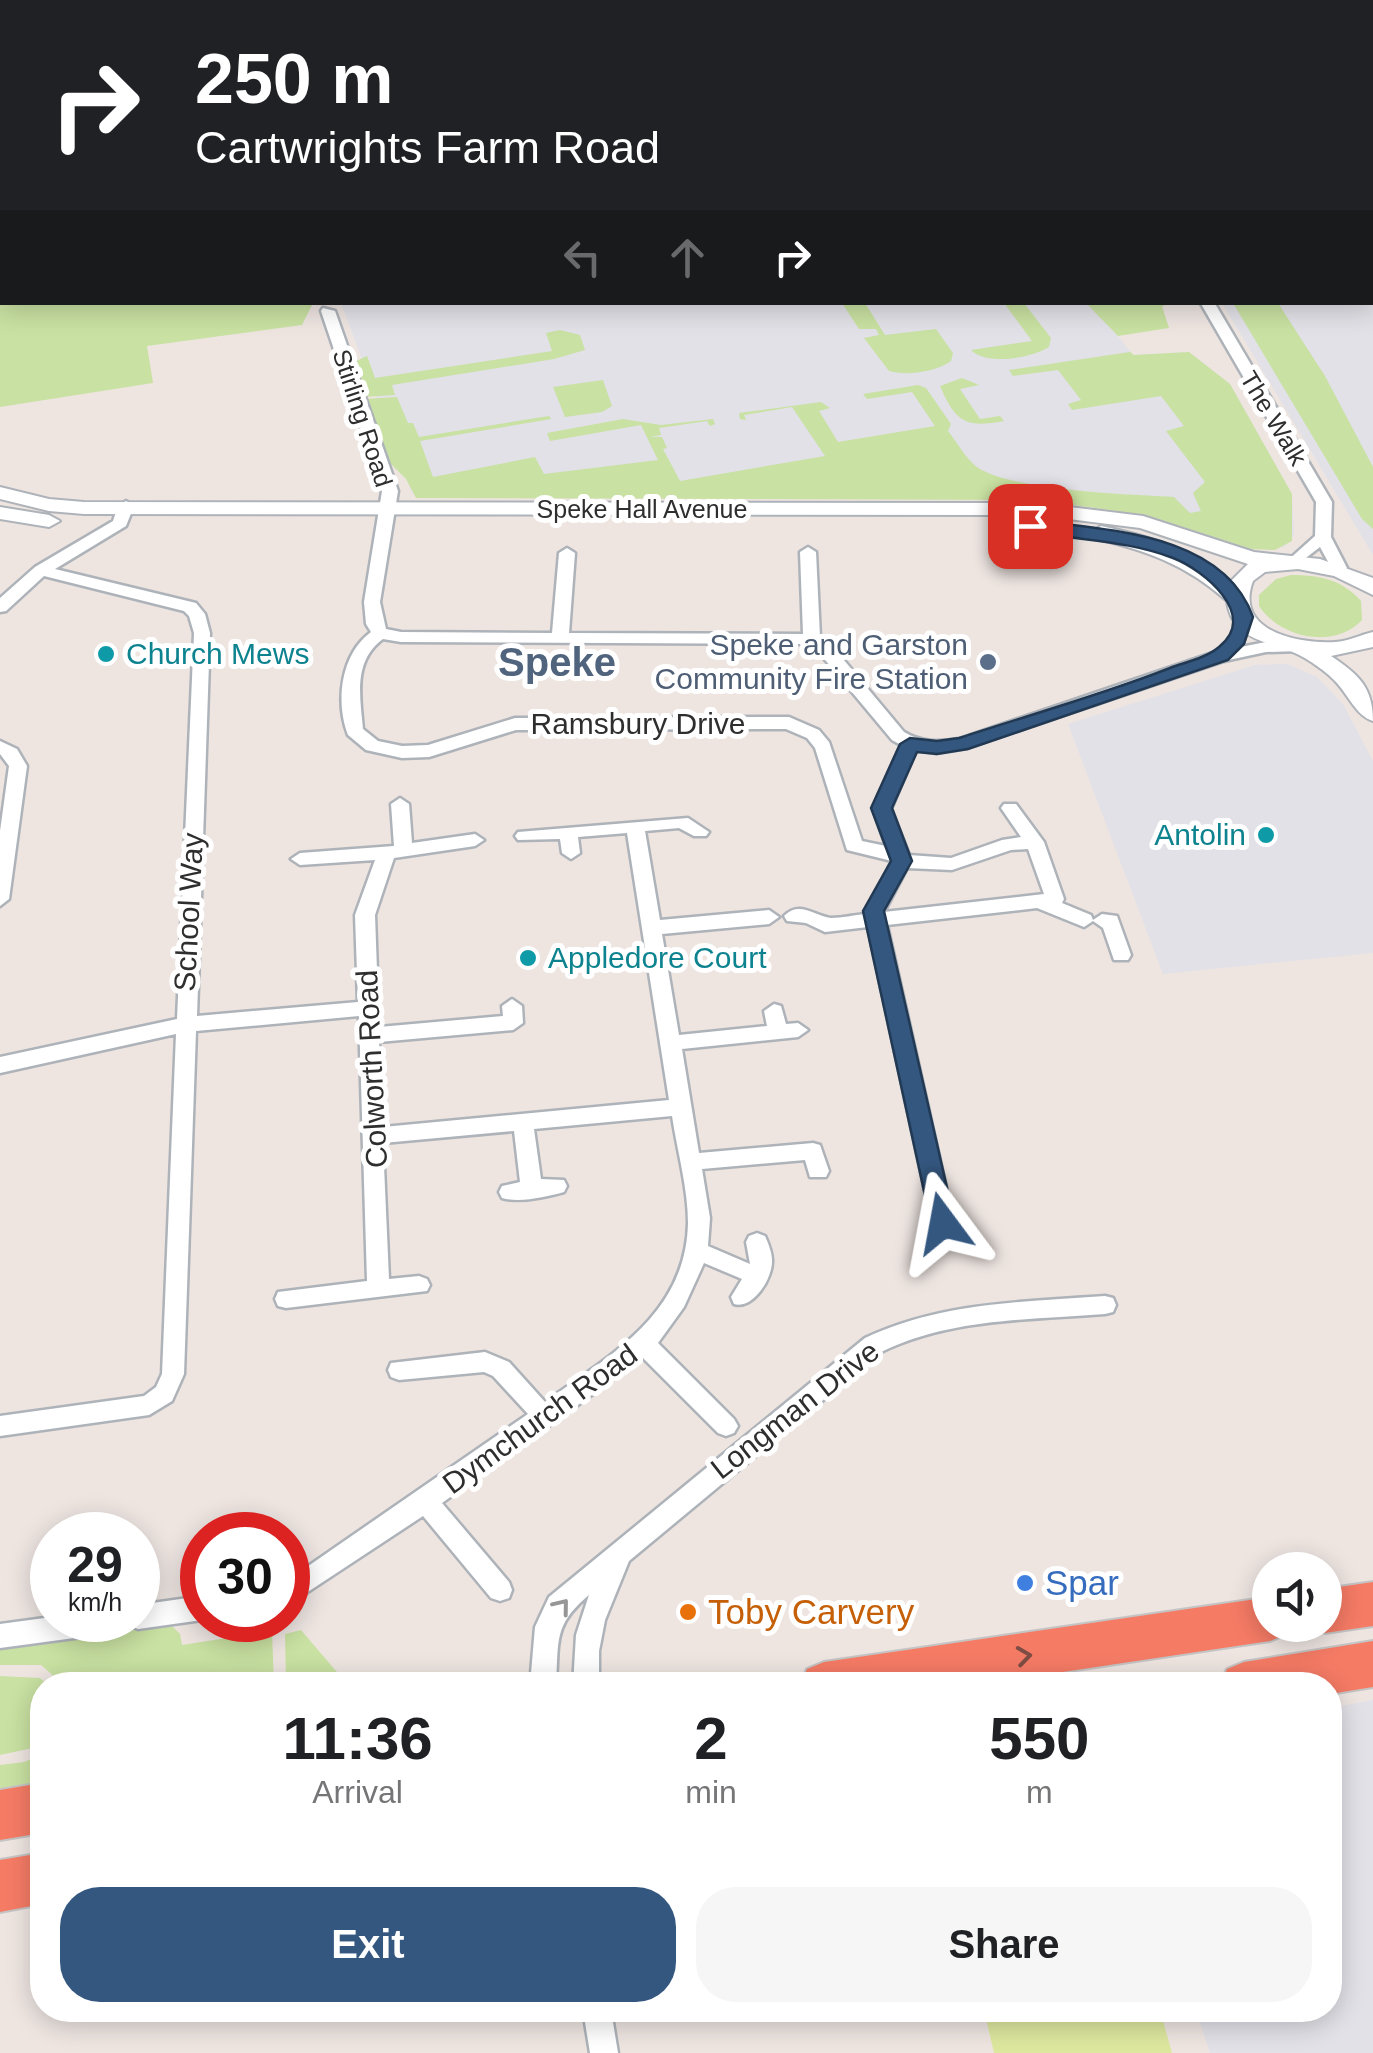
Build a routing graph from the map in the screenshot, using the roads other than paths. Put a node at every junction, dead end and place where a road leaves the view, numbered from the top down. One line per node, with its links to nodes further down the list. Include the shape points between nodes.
1 (1208, 305): 7 (street, The Walk, via 1324,502)
2 (328, 312): 6 (street, Stirling Road, via 390,491)
3 (0, 493): 5 (street, Speke Hall Avenue)
4 (0, 513): 5 (street, Speke Hall Avenue, via 42,521)
5 (123, 515): 6 (street, Speke Hall Avenue); 11 (street)
6 (386, 518): 10 (street, Speke Hall Avenue, via 1037,509 1143,522 1250,558); 14 (street, Speke Hall Avenue, via 1051,526 1129,538 1184,556 1215,576); 15 (street, Stirling Road, via 371,612)
7 (1322, 538): 10 (street); 12 (street, The Walk)
8 (808, 552): 17 (street)
9 (567, 553): 16 (street)
10 (1286, 563): 12 (street, Speke Hall Avenue); 14 (street, via 1249,575 1240,586)
11 (41, 570): 13 (street); 46 (street, School Way, via 179,602 198,614)
12 (1360, 578)
13 (2, 602)
14 (1240, 607): 19 (street, Speke Hall Avenue, via 1256,630); 20 (street, via 1234,644)
15 (380, 633): 16 (street); 34 (street, Ramsbury Drive, via 365,641 350,672 354,731 372,746 430,751 516,724 789,723 823,746 854,846)
16 (560, 638): 17 (street)
17 (812, 639): 22 (street)
18 (1373, 639): 19 (street, via 1342,651)
19 (1300, 649): 20 (street, via 1266,647); 21 (street, via 1342,674)
20 (1222, 656): 22 (street, via 961,744)
21 (1373, 714)
22 (910, 744): 34 (street, via 882,808)
23 (0, 748): 36 (street, via 18,766)
24 (400, 804): 32 (street)
25 (1010, 808): 31 (street)
26 (635, 826): 27 (street); 28 (street, via 682,822); 41 (street, Dymchurch Road)
27 (568, 832): 29 (street); 33 (street)
28 (700, 832)
29 (524, 836)
30 (475, 840): 32 (street)
31 (1036, 842): 34 (street, via 952,864); 37 (street, via 1055,899)
32 (395, 850): 35 (street); 44 (street, Colworth Road, via 366,915)
33 (571, 853)
34 (901, 858): 40 (street)
35 (313, 862)
36 (0, 899)
37 (1042, 902): 40 (street); 42 (street, via 1110,921)
38 (757, 912): 41 (street)
39 (794, 916): 40 (street, via 825,925)
40 (875, 920): 56 (street)
41 (652, 928): 48 (street, Dymchurch Road)
42 (1121, 954)
43 (512, 1006): 47 (street, via 514,1023)
44 (368, 1008): 46 (street); 47 (street, Colworth Road)
45 (783, 1024): 48 (street)
46 (184, 1026): 49 (street); 68 (street, School Way, via 173,1374 164,1394 149,1405)
47 (371, 1036): 52 (street, Colworth Road)
48 (672, 1042): 50 (street, Dymchurch Road)
49 (0, 1065)
50 (682, 1106): 51 (street); 53 (street, Dymchurch Road)
51 (523, 1122): 52 (street); 55 (street, via 521,1190)
52 (376, 1136): 61 (street, Colworth Road)
53 (691, 1162): 54 (street, via 813,1151); 58 (street, Dymchurch Road)
54 (818, 1171)
55 (556, 1186)
56 (943, 1223)
57 (757, 1242): 59 (street)
58 (699, 1252): 59 (street); 65 (street, Dymchurch Road, via 671,1312)
59 (757, 1276): 62 (street)
60 (419, 1284): 61 (street)
61 (378, 1289): 63 (street)
62 (742, 1297)
63 (286, 1299)
64 (1105, 1305): 71 (street, Longman Drive, via 904,1328)
65 (644, 1344): 67 (street, Dymchurch Road); 69 (street)
66 (399, 1370): 67 (street, via 485,1362 501,1369)
67 (542, 1414): 70 (street, Dymchurch Road)
68 (0, 1426)
69 (726, 1426)
70 (426, 1502): 72 (street, Dymchurch Road); 73 (street)
71 (624, 1548): 80 (street, Longman Drive, one-way to 71, via 548,1627 558,1605); 81 (street, Longman Drive, via 587,1628)
72 (310, 1579)
73 (500, 1590)
74 (1373, 1604): 75 (highway)
75 (1342, 1609)
76 (1252, 1623): 82 (highway, one-way to 76)
77 (30, 1632): 78 (street)
78 (0, 1636)
79 (1373, 1664): 83 (highway)
80 (544, 1672)
81 (585, 1672)
82 (913, 1672)
83 (1324, 1672)
84 (30, 1810): 85 (highway)
85 (0, 1815)
86 (30, 1881): 87 (highway)
87 (0, 1886)
88 (599, 2022): 89 (street)
89 (604, 2053)

